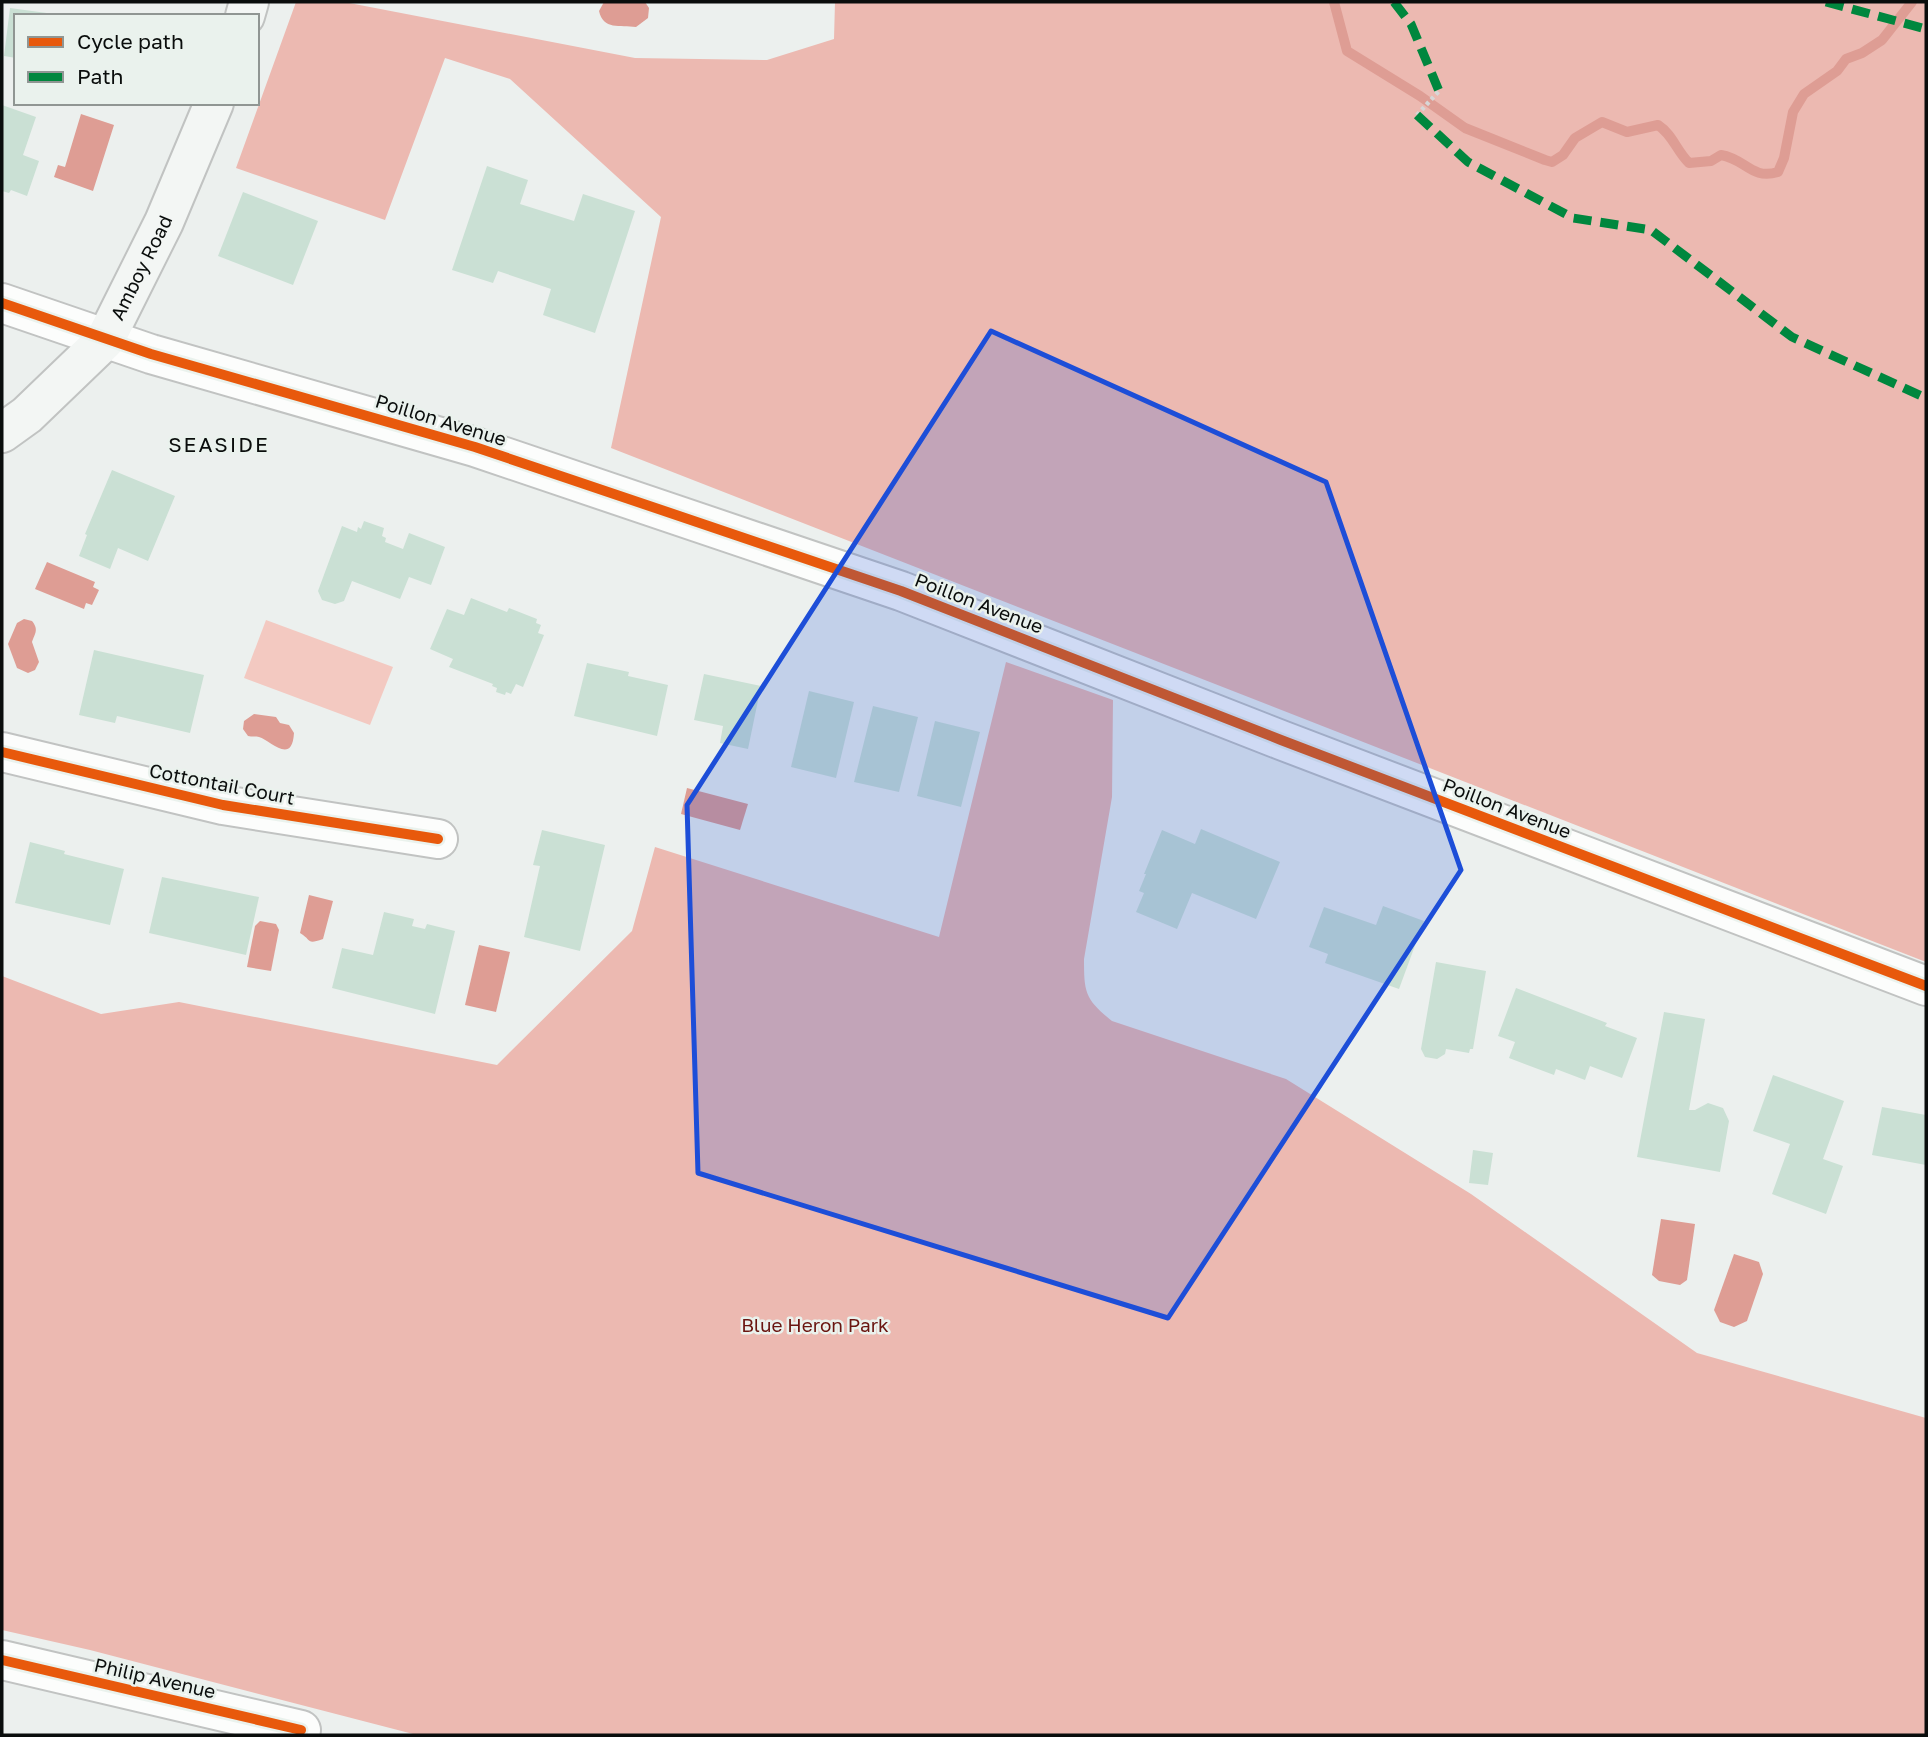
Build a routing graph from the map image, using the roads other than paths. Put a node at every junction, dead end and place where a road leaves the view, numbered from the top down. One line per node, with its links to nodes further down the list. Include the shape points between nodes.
1 (213, 105): 3 (main road, Amboy Road, via 164,222)
2 (2, 303): 3 (street, Poillon Avenue)
3 (105, 340): 4 (main road, Amboy Road); 7 (street, Poillon Avenue, via 475,447 901,591)
4 (2, 433)
5 (2, 752): 6 (street, Cottontail Court, via 223,805)
6 (438, 839)
7 (1926, 986)
8 (2, 1660): 9 (street, Philip Avenue)
9 (301, 1730)

